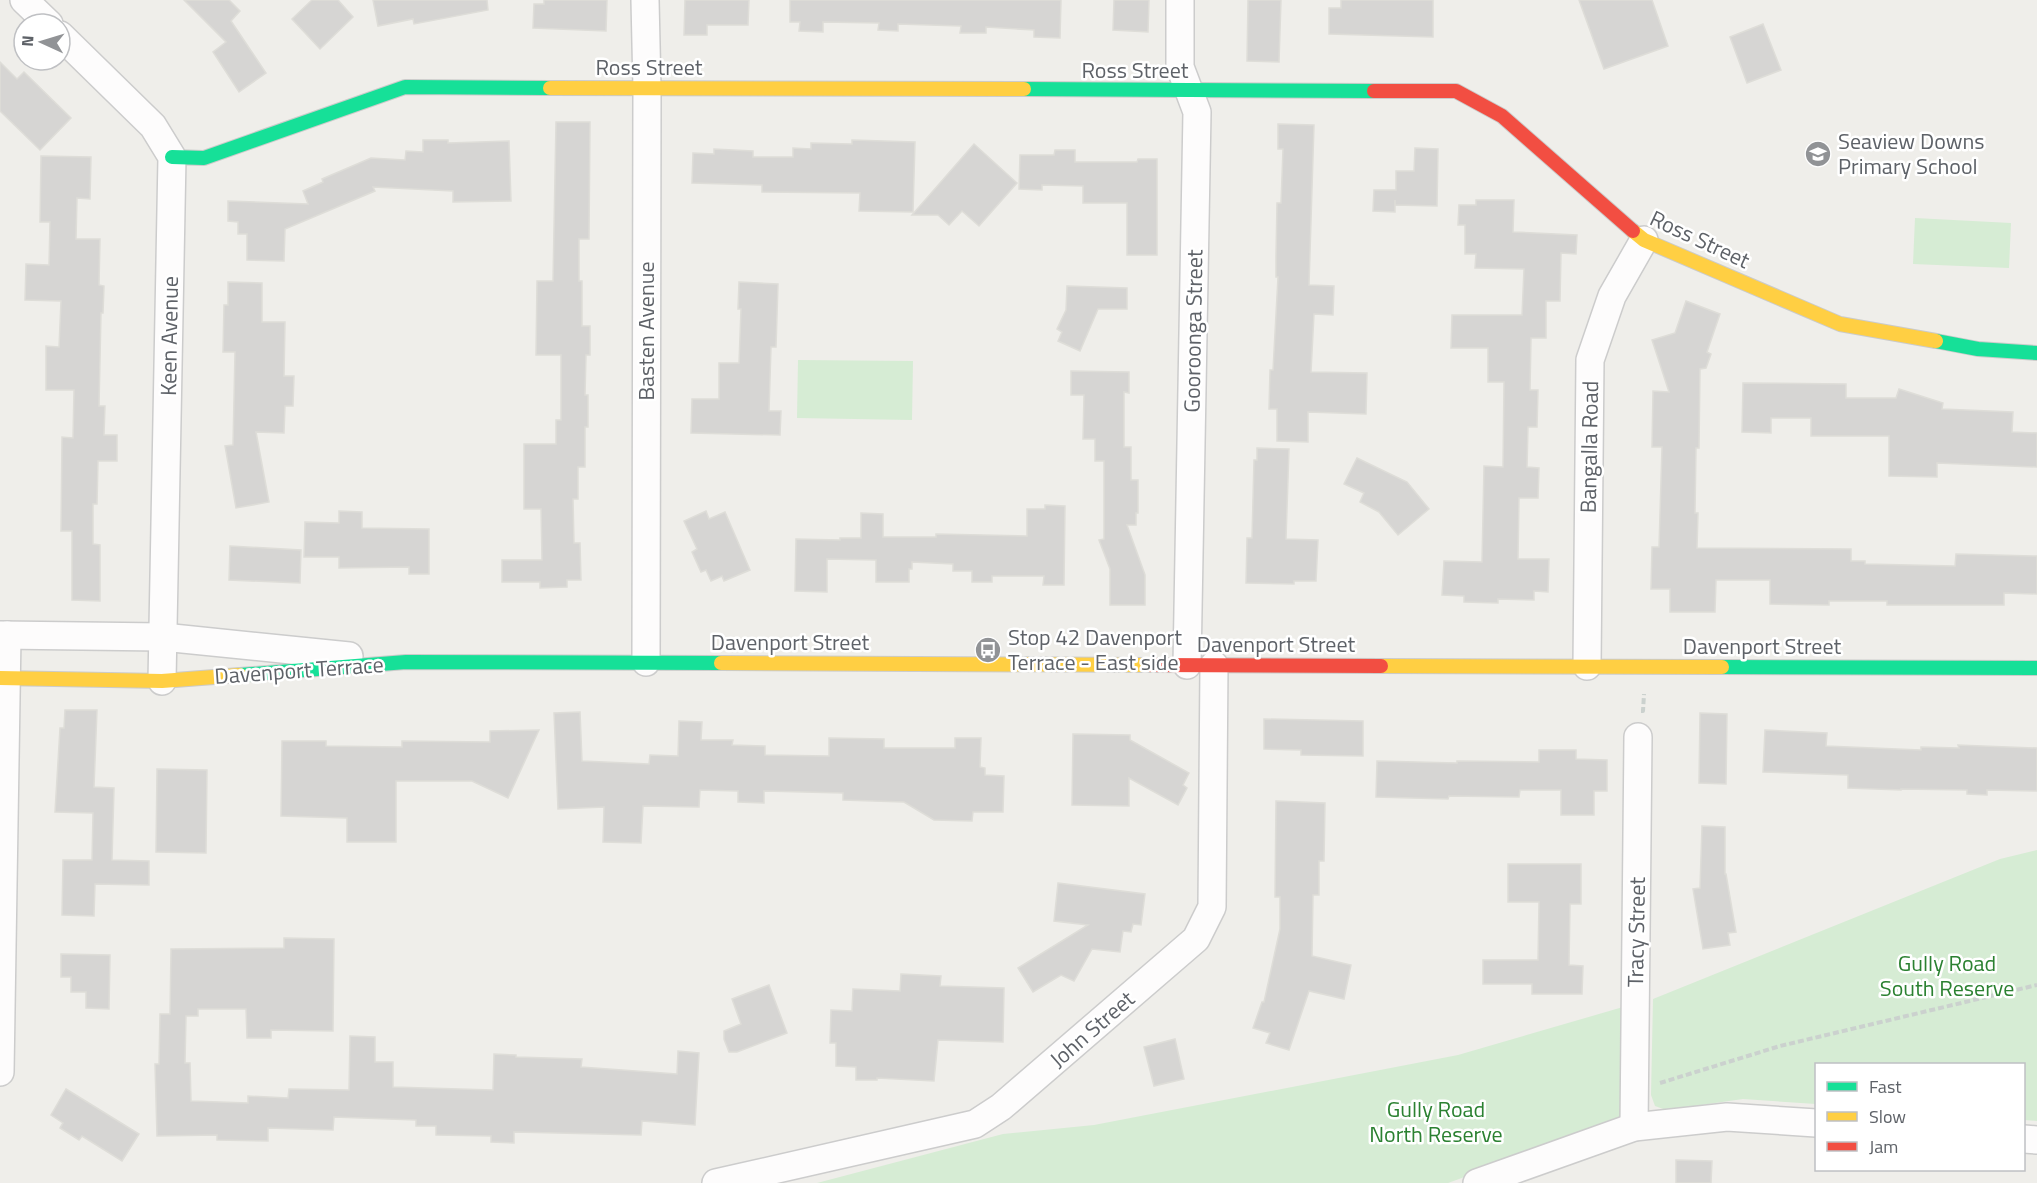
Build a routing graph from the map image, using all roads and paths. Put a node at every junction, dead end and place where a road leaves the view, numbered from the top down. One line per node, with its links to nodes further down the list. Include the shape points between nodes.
1 (24, 0): 4 (street)
2 (645, 0): 6 (street, Basten Avenue)
3 (1180, 0): 7 (street, Gooroonga Street, via 1180,67)
4 (36, 12)
5 (72, 47): 8 (street, via 153,126)
6 (647, 88): 7 (street, Ross Street); 8 (street, Ross Street, via 405,87 204,158); 14 (street, Basten Avenue)
7 (1190, 91): 9 (street, Ross Street, via 1456,91 1502,116); 15 (street, Gooroonga Street, via 1197,112)
8 (172, 157): 12 (street, Keen Avenue)
9 (1644, 240): 10 (street, Ross Street, via 1840,324 1978,349); 16 (street, Bangalla Road, via 1612,296 1590,360)
10 (2037, 353)
11 (3, 635): 12 (street, Davenport Terrace); 19 (street)
12 (163, 637): 13 (street, Davenport Terrace); 20 (street, Keen Avenue)
13 (406, 662): 14 (street, Davenport Street); 20 (street, Davenport Terrace)
14 (646, 662): 15 (street, Davenport Street)
15 (1201, 665): 16 (street, Davenport Street); 27 (street, John Street, via 1212,907 1196,939 1001,1107 975,1124)
16 (1587, 666): 17 (street, Davenport Street)
17 (1644, 666): 18 (street, Davenport Street); 21 (path, via 1644,711 1631,712 1630,731)
18 (2037, 668)
19 (3, 678): 20 (street, Davenport Terrace); 23 (street)
20 (162, 681)
21 (1638, 737): 24 (street, Tracy Street)
22 (2037, 985): 24 (path, via 1780,1046 1655,1084)
23 (0, 1072)
24 (1634, 1095): 26 (street, Tracy Street)
25 (1815, 1124): 26 (street, via 1727,1117)
26 (1634, 1127): 28 (street)
27 (717, 1183)
28 (1477, 1183)

